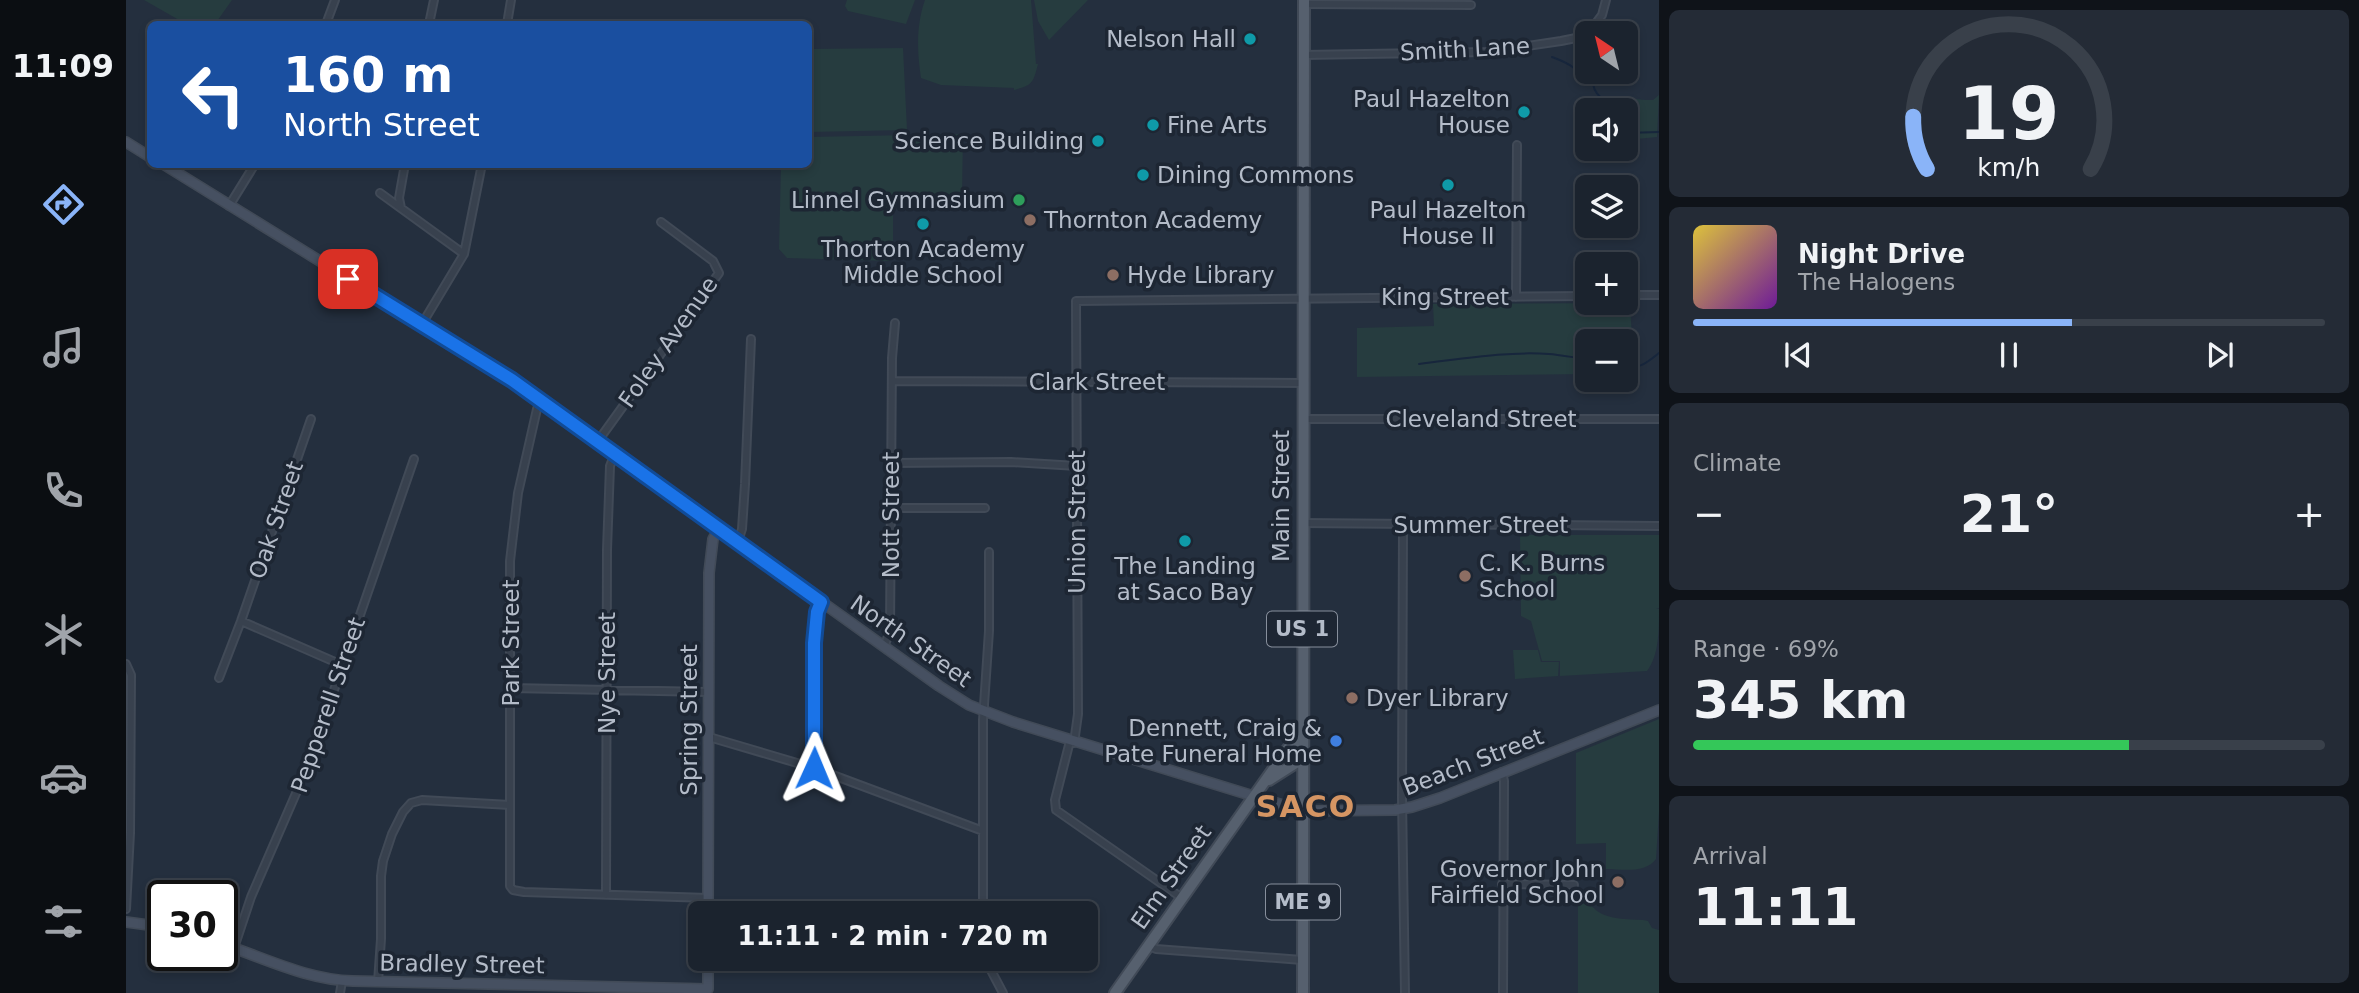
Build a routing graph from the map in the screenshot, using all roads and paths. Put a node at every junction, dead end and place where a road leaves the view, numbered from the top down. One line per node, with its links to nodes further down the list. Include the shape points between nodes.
1 (335, 0): 8 (street)
2 (434, 0): 9 (street)
3 (511, 0): 10 (street)
4 (1606, 0): 11 (street, Smith Lane, via 1591,29 1561,41 1488,52)
5 (1304, 2): 6 (street); 11 (main road, Main Street / US 1)
6 (1411, 2): 7 (street)
7 (1471, 5)
8 (327, 21)
9 (430, 21)
10 (508, 21)
11 (1303, 55): 28 (main road, Main Street / US 1)
12 (1517, 145): 27 (street)
13 (128, 147): 14 (main road)
14 (147, 156)
15 (169, 168): 20 (main road, North Street)
16 (253, 168): 20 (street)
17 (404, 168): 21 (street, via 399,198)
18 (481, 168): 23 (street)
19 (380, 193): 21 (street)
20 (229, 206): 31 (main road, North Street)
21 (402, 209): 23 (street)
22 (661, 222): 40 (street, Foley Avenue, via 713,261 718,275)
23 (464, 254): 31 (street)
24 (1638, 295): 25 (street)
25 (1659, 295)
26 (1575, 296): 27 (street, King Street)
27 (1516, 297): 28 (street, King Street)
28 (1302, 298): 29 (street, King Street); 35 (main road, Main Street / US 1)
29 (1076, 301): 34 (street, Union Street)
30 (895, 323): 33 (street, Nott Street)
31 (422, 324): 36 (main road, North Street)
32 (751, 339): 51 (street)
33 (892, 381): 34 (street, Clark Street); 43 (street, Nott Street)
34 (1077, 382): 35 (street, Clark Street); 44 (street, Union Street)
35 (1303, 383): 38 (main road, Main Street / US 1)
36 (541, 400): 40 (main road, North Street); 59 (street, Park Street, via 513,532)
37 (311, 419): 54 (street, Oak Street)
38 (1302, 419): 39 (street, Cleveland Street); 47 (main road, Main Street / US 1)
39 (1659, 419)
40 (598, 441): 41 (main road, North Street)
41 (615, 453): 50 (main road, North Street); 60 (street, Nye Street, via 610,466 607,550)
42 (414, 459): 57 (street, Pepperell Street)
43 (891, 463): 44 (street); 45 (street, Nott Street)
44 (1077, 466): 66 (street, Union Street, via 1078,714)
45 (891, 508): 46 (street); 55 (street, Nott Street, via 890,631)
46 (985, 508)
47 (1303, 523): 48 (street, Summer Street); 64 (main road, Main Street / US 1)
48 (1403, 525): 49 (street, Summer Street); 73 (street)
49 (1659, 526)
50 (719, 528): 51 (main road, North Street); 61 (main road, Spring Street, via 710,561)
51 (738, 541): 53 (main road, North Street)
52 (989, 552): 62 (street)
53 (821, 602): 55 (main road, North Street); 68 (street, via 814,643)
54 (241, 621): 57 (street); 58 (street, Oak Street)
55 (884, 647): 62 (main road, North Street, via 949,693)
56 (126, 664): 82 (street, via 131,675)
57 (342, 664): 85 (street, Pepperell Street, via 307,768)
58 (219, 678)
59 (511, 688): 60 (street); 72 (street, Park Street)
60 (608, 689): 61 (street); 78 (street, Nye Street)
61 (708, 692): 65 (main road, Spring Street)
62 (983, 710): 66 (main road, North Street); 75 (street)
63 (1659, 710): 69 (main road, Beach Street)
64 (1302, 736): 67 (main road, Main Street / US 1); 70 (main road, Elm Street)
65 (709, 737): 68 (street); 79 (main road, Spring Street)
66 (1072, 742): 71 (main road, North Street); 80 (street, Union Street, via 1056,810)
67 (1302, 758): 70 (main road, Elm Street); 74 (main road, Main Street)
68 (814, 768): 75 (street)
69 (1502, 772): 73 (main road, Beach Street); 76 (street)
70 (1261, 786): 71 (main road, Elm Street)
71 (1254, 796): 74 (main road, Beach Street); 80 (main road, Elm Street)
72 (510, 805): 78 (street, Park Street, via 511,888); 92 (street, via 422,800 405,809 382,869)
73 (1404, 810): 74 (main road, Beach Street); 99 (street)
74 (1302, 811): 88 (main road, Main Street / ME 9)
75 (984, 831): 81 (street)
76 (1502, 884): 77 (street); 100 (street)
77 (1574, 885)
78 (606, 895): 79 (street)
79 (708, 898)
80 (1182, 898): 86 (main road, Elm Street)
81 (983, 901)
82 (126, 909)
83 (126, 922): 84 (main road)
84 (147, 925)
85 (238, 936)
86 (1149, 946): 88 (street); 97 (main road, Elm Street)
87 (238, 949): 91 (main road, Bradley Street, via 309,975)
88 (1303, 960): 98 (main road, Main Street / ME 9)
89 (708, 971): 93 (main road, Bradley Street, via 708,989)
90 (991, 971): 96 (street)
91 (342, 981): 92 (main road, Bradley Street); 94 (street)
92 (378, 982): 93 (main road, Bradley Street)
93 (396, 982): 95 (street)
94 (340, 993)
95 (396, 993)
96 (1003, 993)
97 (1115, 993)
98 (1303, 993)
99 (1405, 993)
100 (1503, 993)

